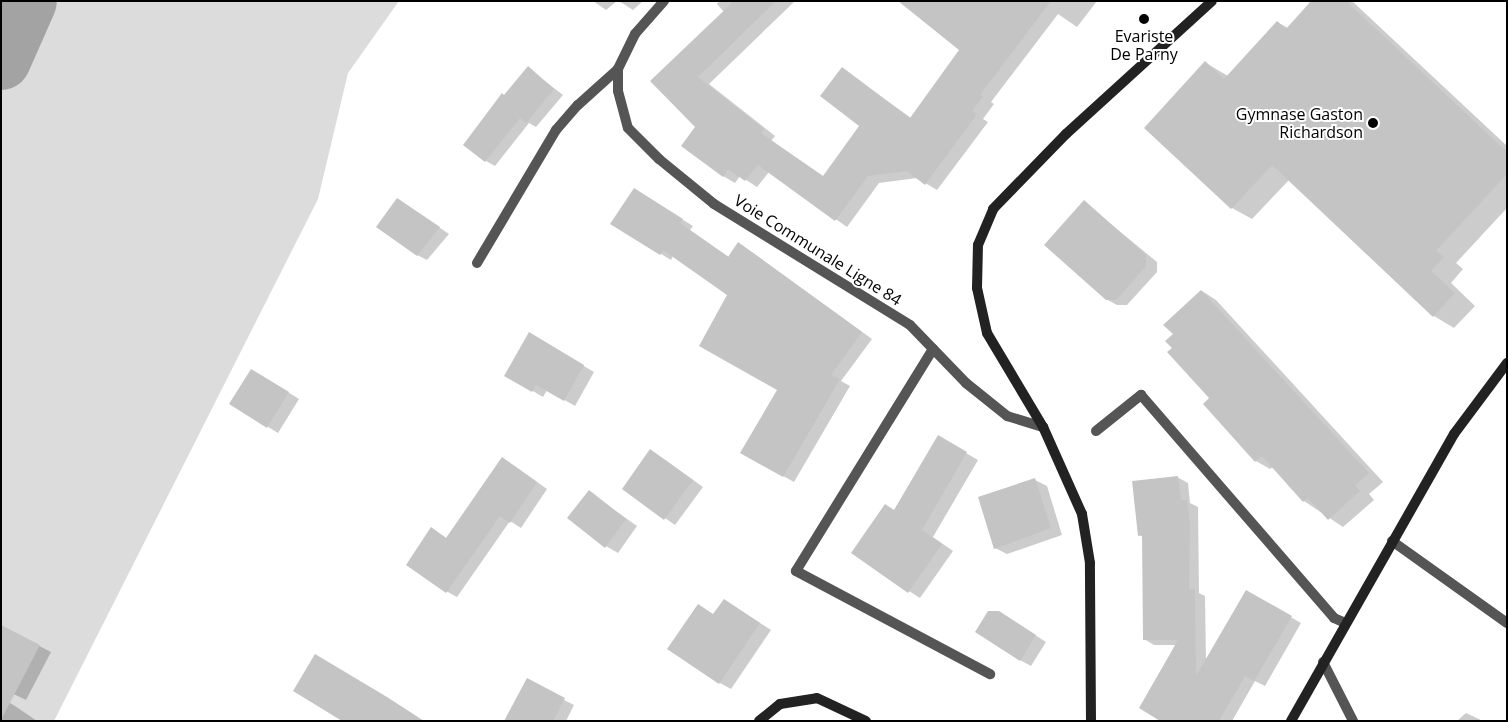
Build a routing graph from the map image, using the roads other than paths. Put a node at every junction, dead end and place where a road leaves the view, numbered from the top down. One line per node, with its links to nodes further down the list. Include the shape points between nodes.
1 (664, 1): 3 (street, Voie Communale Ligne 84, via 635,34)
2 (1212, 1): 7 (main road, via 1066,134 992,209 978,245 977,288 987,333)
3 (618, 69): 4 (street, Voie Communale Ligne 84, via 578,104 556,130); 5 (street, Voie Communale Ligne 84, via 618,91 628,128 659,159 714,204 910,325)
4 (477, 263)
5 (933, 349): 7 (street, Voie Communale Ligne 84, via 966,383 1007,416); 13 (street, via 796,571)
6 (1507, 363): 9 (main road, via 1454,434)
7 (1043, 427): 17 (main road, via 1082,514 1090,563)
8 (1096, 431): 10 (street, via 1141,396 1334,618)
9 (1392, 542): 10 (main road); 11 (street)
10 (1345, 623): 12 (main road)
11 (1507, 623)
12 (1323, 662): 14 (main road); 20 (street)
13 (990, 674)
14 (1298, 708): 18 (main road); 19 (street)
15 (759, 721): 16 (main road, via 780,704 817,698)
16 (866, 721)
17 (1091, 721)
18 (1291, 721)
19 (1301, 721)
20 (1353, 721)

